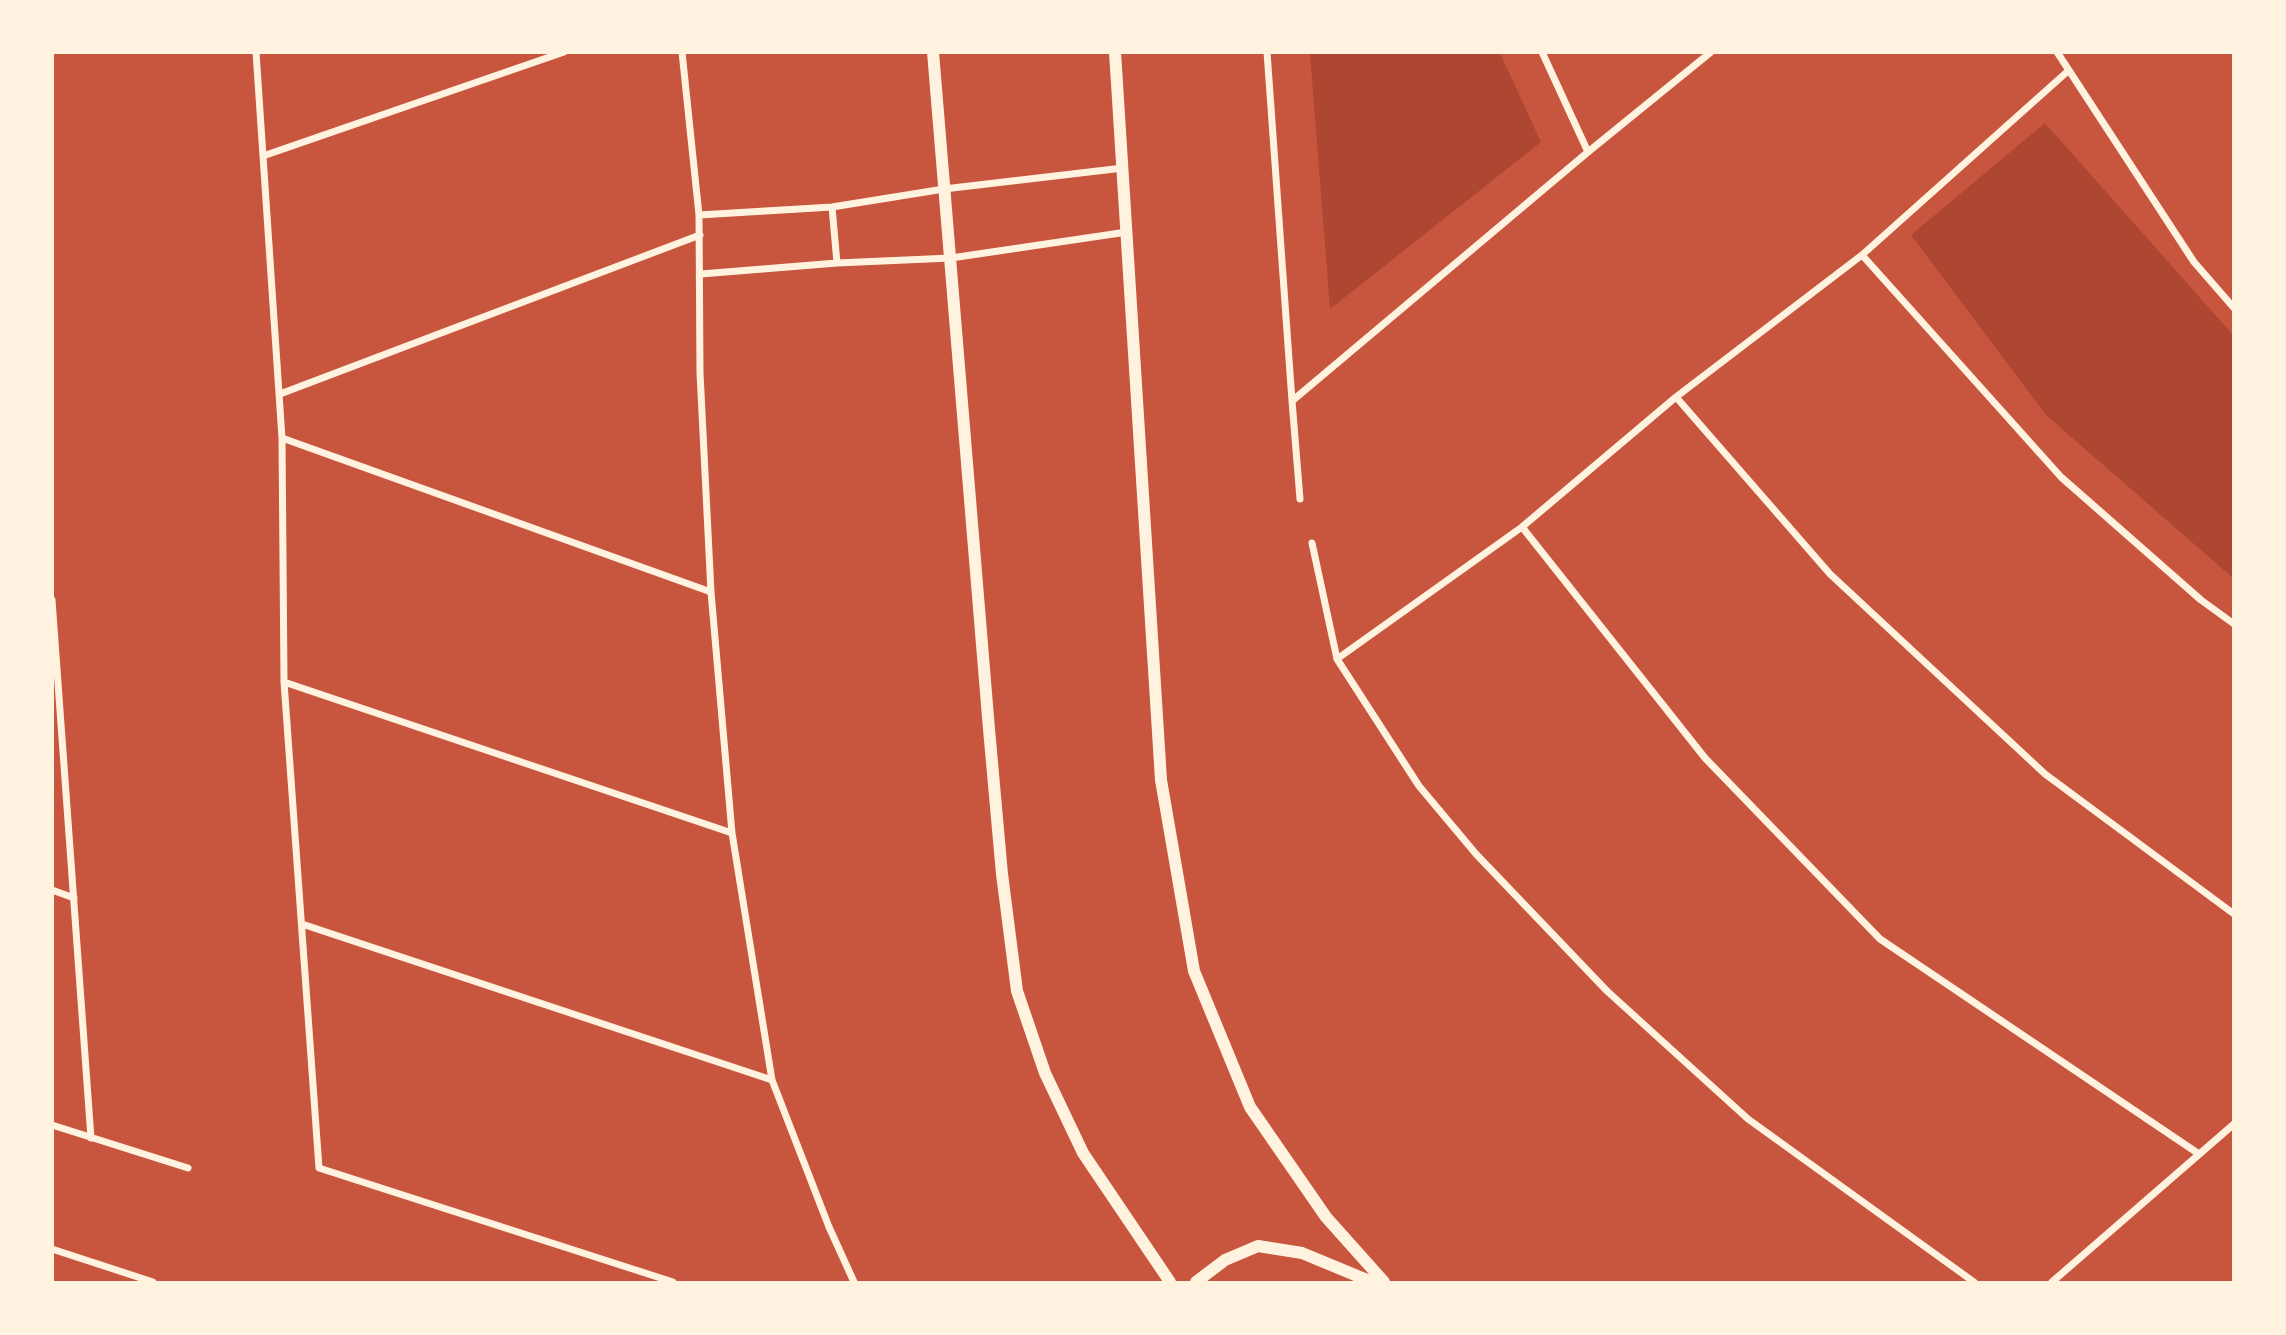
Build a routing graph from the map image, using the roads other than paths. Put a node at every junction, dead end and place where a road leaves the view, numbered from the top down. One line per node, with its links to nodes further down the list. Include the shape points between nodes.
1 (256, 52): 12 (street)
2 (564, 52): 12 (street)
3 (682, 52): 16 (street)
4 (933, 52): 14 (street)
5 (1115, 52): 13 (street)
6 (1267, 52): 26 (street)
7 (1542, 52): 11 (street)
8 (1711, 52): 11 (street)
9 (2057, 52): 10 (street)
10 (2068, 71): 19 (street); 23 (street, via 2194,262)
11 (1588, 152): 26 (street)
12 (263, 156): 24 (street)
13 (1124, 168): 14 (street); 17 (street)
14 (944, 190): 15 (street); 20 (street)
15 (832, 207): 16 (street); 21 (street)
16 (699, 215): 18 (street)
17 (1127, 232): 20 (street); 55 (street, via 1161,780 1194,971 1250,1107 1326,1217)
18 (700, 235): 22 (street); 24 (street)
19 (1862, 254): 25 (street); 33 (street, via 2061,477)
20 (951, 258): 21 (street); 52 (street, via 1002,874 1017,991 1045,1073 1083,1153)
21 (837, 262): 22 (street)
22 (701, 274): 31 (street, via 700,373)
23 (2234, 308)
24 (280, 394): 27 (street)
25 (1676, 397): 29 (street); 40 (street, via 1830,575 2045,774)
26 (1292, 401): 28 (street)
27 (282, 438): 31 (street); 36 (street)
28 (1300, 499)
29 (1521, 527): 35 (street); 46 (street, via 1705,758 1881,939)
30 (1312, 543): 35 (street)
31 (711, 592): 37 (street)
32 (52, 600): 34 (street)
33 (2234, 624)
34 (55, 659): 39 (street)
35 (1337, 659): 56 (street, via 1419,786 1476,854 1607,991 1748,1119)
36 (284, 682): 37 (street); 41 (street)
37 (732, 834): 42 (street)
38 (52, 890): 39 (street)
39 (74, 898): 45 (street)
40 (2234, 914)
41 (302, 924): 42 (street); 50 (street, via 319,1168)
42 (772, 1080): 51 (street)
43 (2234, 1124): 46 (street)
44 (52, 1125): 45 (street)
45 (91, 1138): 47 (street)
46 (2199, 1154): 57 (street)
47 (188, 1168)
48 (52, 1249): 49 (street)
49 (153, 1283)
50 (674, 1283)
51 (854, 1283)
52 (1170, 1283)
53 (1196, 1283): 54 (street, via 1225,1260 1258,1246 1302,1253)
54 (1372, 1283)
55 (1384, 1283)
56 (1974, 1283)
57 (2052, 1283)

